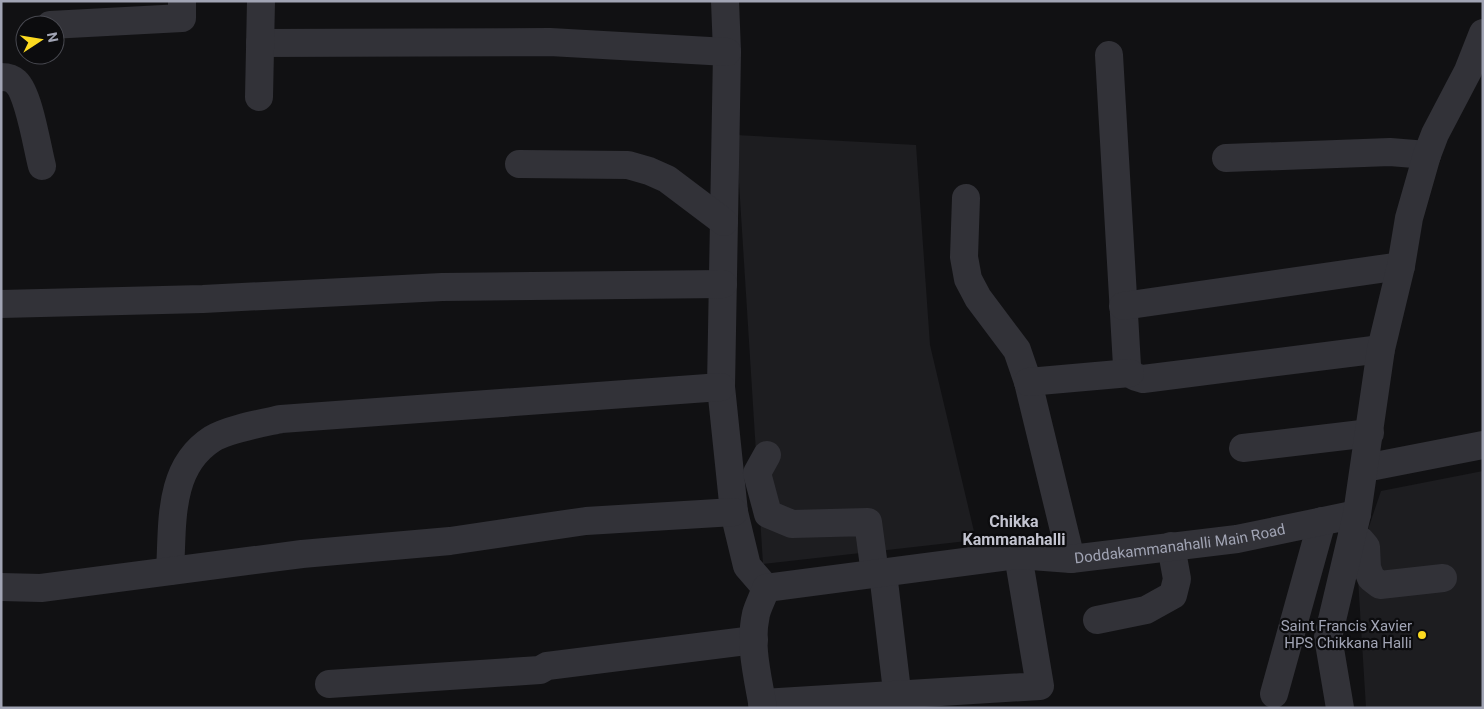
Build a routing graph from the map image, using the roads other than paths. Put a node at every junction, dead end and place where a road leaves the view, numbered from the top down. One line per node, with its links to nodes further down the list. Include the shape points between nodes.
1 (182, 1): 4 (street, via 182,18)
2 (261, 1): 6 (street)
3 (725, 1): 7 (street)
4 (65, 24)
5 (1483, 34): 11 (street)
6 (260, 43): 7 (street, via 550,42); 10 (street)
7 (727, 52): 16 (street)
8 (1108, 54): 20 (street)
9 (1, 77): 14 (street, via 15,80 21,89)
10 (259, 97)
11 (1427, 154): 12 (street, via 1390,152); 17 (street, via 1409,218)
12 (1226, 158)
13 (519, 164): 16 (street, via 628,165 667,179)
14 (42, 166)
15 (966, 198): 23 (street, via 964,256 968,279 978,298 1017,350)
16 (724, 222): 18 (street)
17 (1401, 266): 20 (street); 21 (street)
18 (723, 284): 19 (street, via 442,288); 24 (street)
19 (1, 304)
20 (1123, 306): 22 (street, via 1126,366)
21 (1381, 349): 22 (street, via 1143,379); 25 (street)
22 (1130, 373): 23 (street)
23 (1028, 382): 35 (street)
24 (721, 387): 30 (street); 36 (street, via 281,419 246,427 213,439 196,452 183,470 175,495)
25 (1370, 433): 27 (street); 29 (street)
26 (1483, 445): 29 (street)
27 (1243, 448)
28 (767, 455): 37 (street, via 757,474 768,514 792,524 868,522)
29 (1365, 468): 32 (street)
30 (734, 512): 36 (street, via 586,521 450,541 302,554); 40 (street, via 747,566)
31 (1322, 521): 32 (street, Doddakammanahalli Main Road); 33 (street, Doddakammanahalli Main Road, via 1237,539); 44 (street)
32 (1355, 524): 38 (street, via 1366,547 1371,578 1380,585); 47 (street, via 1328,637)
33 (1170, 546): 35 (street, Doddakammanahalli Main Road); 41 (street, via 1177,579 1173,596 1146,610)
34 (1018, 555): 35 (street, Doddakammanahalli Main Road); 37 (street, Doddakammanahalli Main Road); 45 (street, via 1040,686)
35 (1071, 559)
36 (170, 571): 39 (street, via 41,588)
37 (879, 573): 40 (street, Doddakammanahalli Main Road); 45 (street)
38 (1443, 578)
39 (1, 587)
40 (766, 588): 42 (street, via 756,614)
41 (1097, 620)
42 (754, 640): 43 (street, via 547,666 540,670); 46 (street, via 755,670)
43 (329, 684)
44 (1274, 694)
45 (898, 702): 46 (street)
46 (763, 706)
47 (1340, 708)

